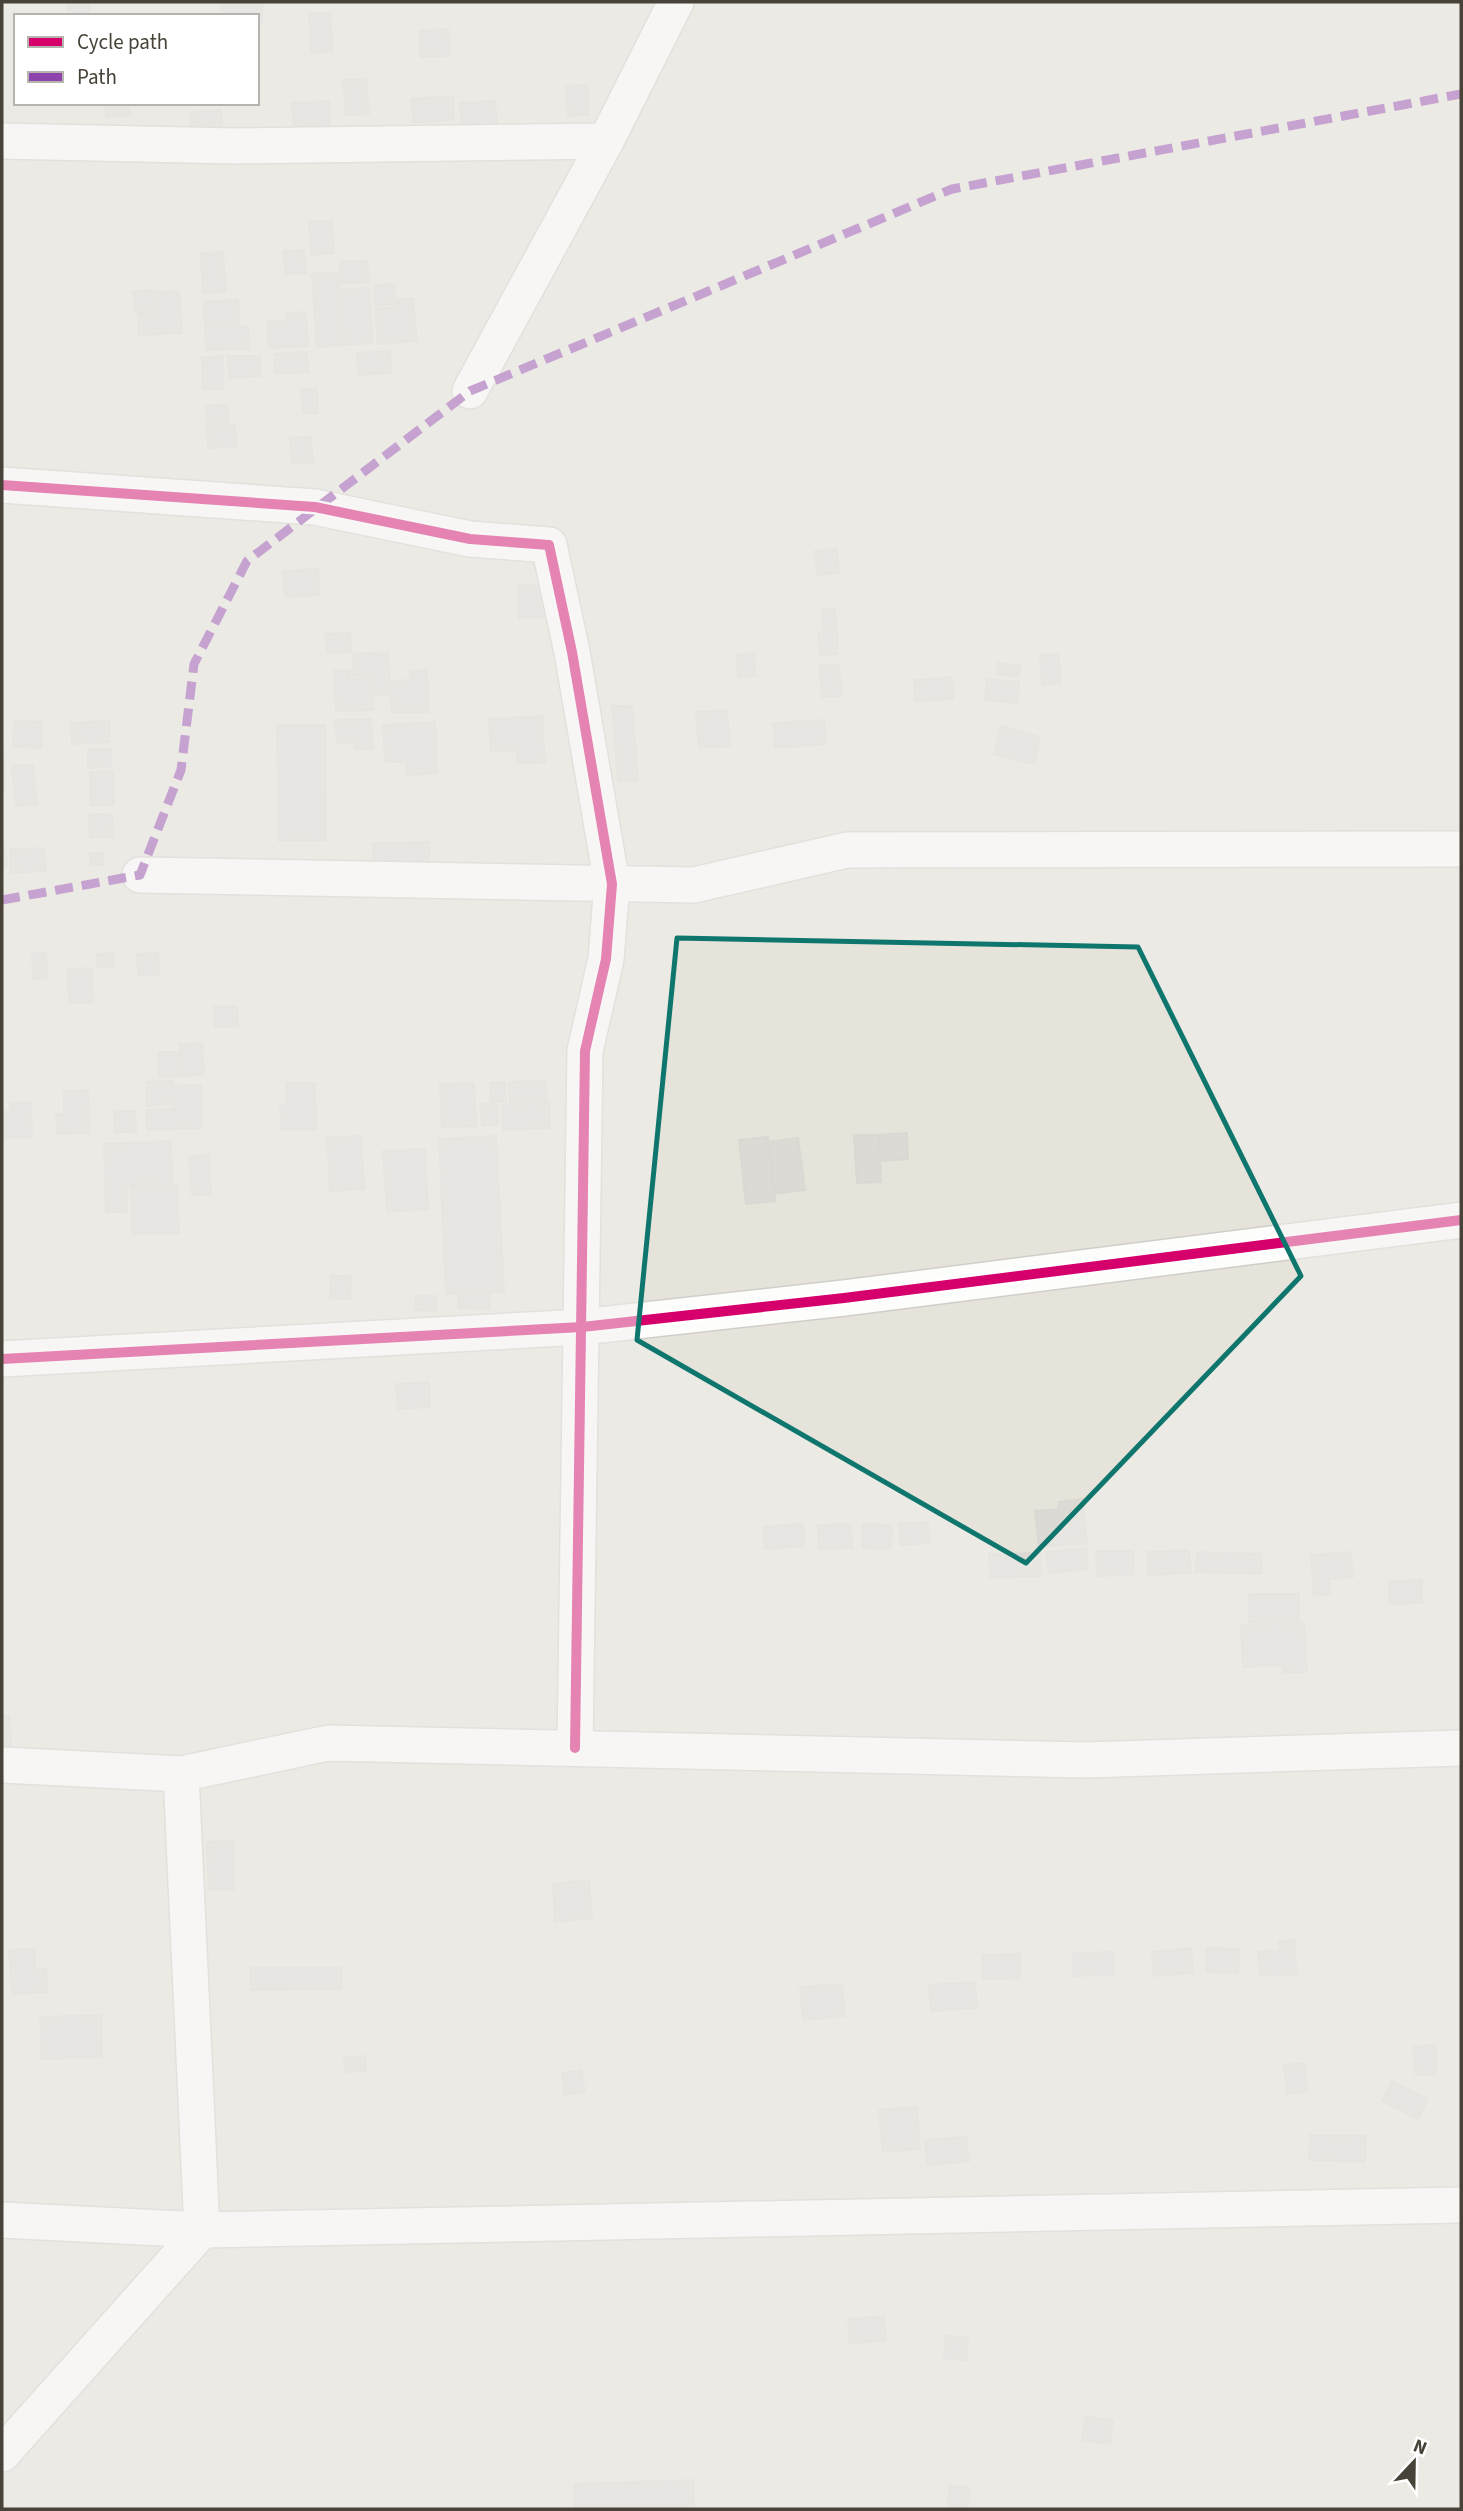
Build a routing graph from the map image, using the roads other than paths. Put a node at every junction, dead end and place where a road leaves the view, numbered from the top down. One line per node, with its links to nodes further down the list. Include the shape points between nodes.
1 (676, 2): 3 (street)
2 (2, 141): 3 (street, via 234,146)
3 (606, 141): 4 (street)
4 (470, 391)
5 (2, 485): 8 (street, via 315,507 470,539 549,545)
6 (1461, 849): 8 (street, via 847,850 694,885)
7 (140, 875): 8 (street)
8 (612, 884): 10 (street, via 606,959 586,1051)
9 (1461, 1220): 10 (street)
10 (582, 1327): 11 (street); 12 (street)
11 (2, 1359)
12 (575, 1748): 13 (street, via 1086,1760); 15 (street, via 328,1743)
13 (1461, 1748)
14 (2, 1765): 15 (street)
15 (181, 1774): 18 (street)
16 (1461, 2205): 18 (street)
17 (2, 2220): 18 (street)
18 (202, 2230): 19 (street)
19 (2, 2454)

